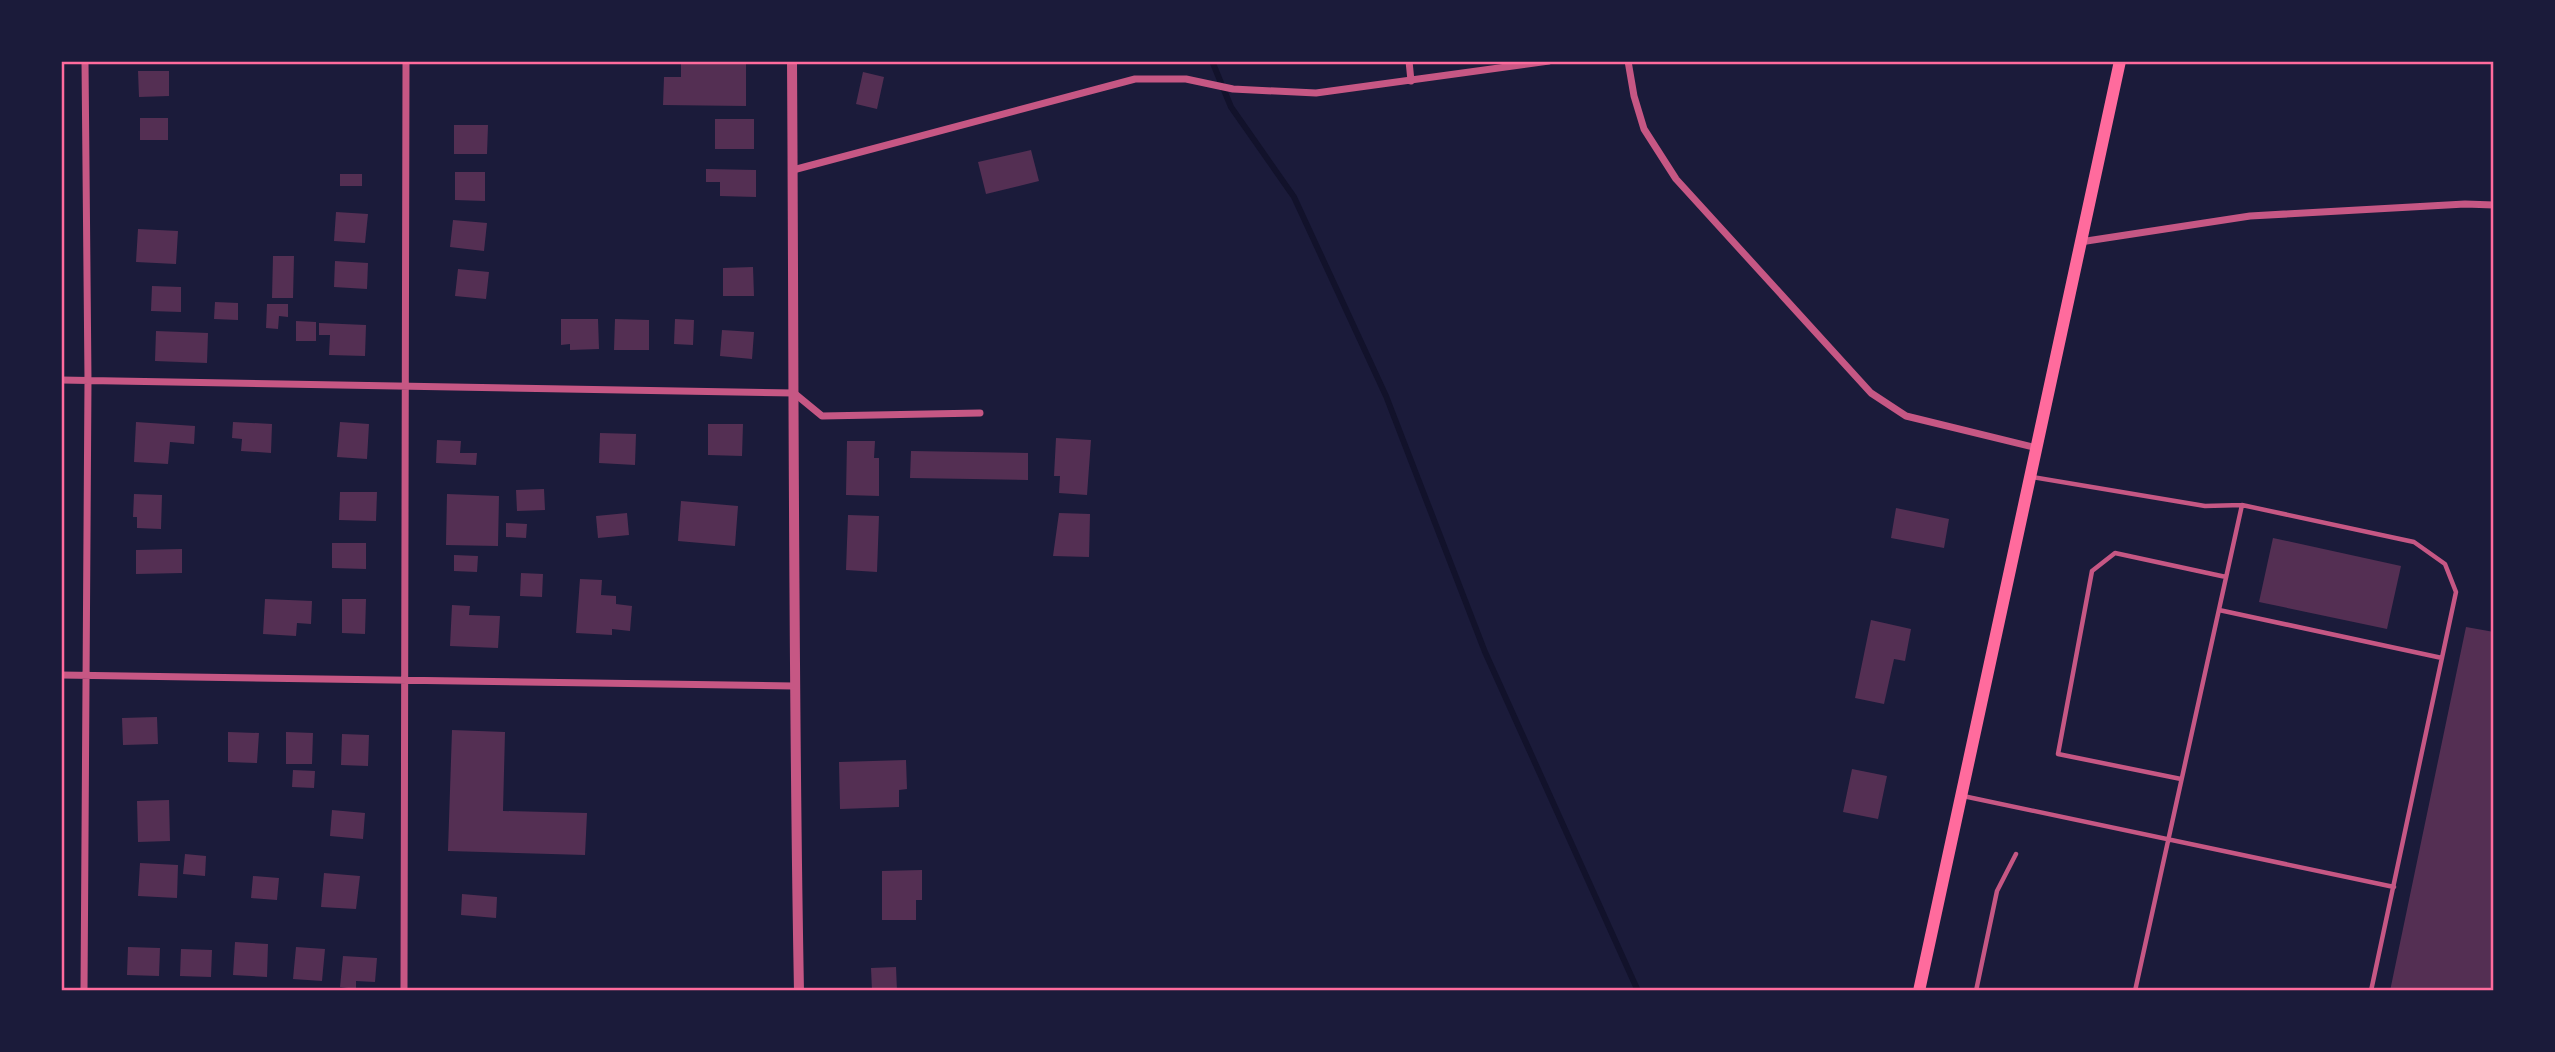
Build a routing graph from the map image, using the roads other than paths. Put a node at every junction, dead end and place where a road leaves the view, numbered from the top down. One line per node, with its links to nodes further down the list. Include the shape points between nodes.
1 (85, 61): 13 (street)
2 (406, 61): 14 (street)
3 (792, 61): 9 (street)
4 (1409, 61): 8 (street)
5 (1549, 61): 8 (street)
6 (1628, 61): 17 (street, via 1644,129 1676,179 1871,393 1906,416)
7 (2120, 61): 11 (main road)
8 (1411, 81): 9 (street, via 1316,93 1233,89 1186,79 1135,79)
9 (793, 170): 15 (street)
10 (2494, 205): 11 (street, via 2250,216)
11 (2080, 242): 17 (main road)
12 (61, 380): 13 (street)
13 (88, 380): 14 (street); 24 (street)
14 (407, 385): 15 (street); 25 (street)
15 (794, 393): 16 (street, via 822,416); 26 (street)
16 (981, 413)
17 (2037, 448): 18 (main road)
18 (2030, 477): 19 (lane, via 2205,506); 28 (main road)
19 (2242, 505): 20 (lane); 22 (lane, via 2414,542 2445,564 2456,592)
20 (2226, 577): 21 (lane); 27 (lane, via 2115,552 2092,571 2058,754)
21 (2219, 610): 22 (lane); 27 (lane)
22 (2442, 658): 31 (lane)
23 (61, 675): 24 (street)
24 (84, 675): 25 (street); 32 (street)
25 (405, 681): 26 (street); 33 (street)
26 (793, 686): 34 (street)
27 (2181, 779): 29 (lane)
28 (1961, 796): 29 (lane); 35 (main road)
29 (2167, 839): 31 (lane); 37 (lane)
30 (2017, 854): 36 (lane, via 1997,891)
31 (2393, 887): 38 (lane)
32 (84, 991)
33 (404, 991)
34 (799, 991)
35 (1919, 991)
36 (1976, 991)
37 (2135, 991)
38 (2371, 991)

